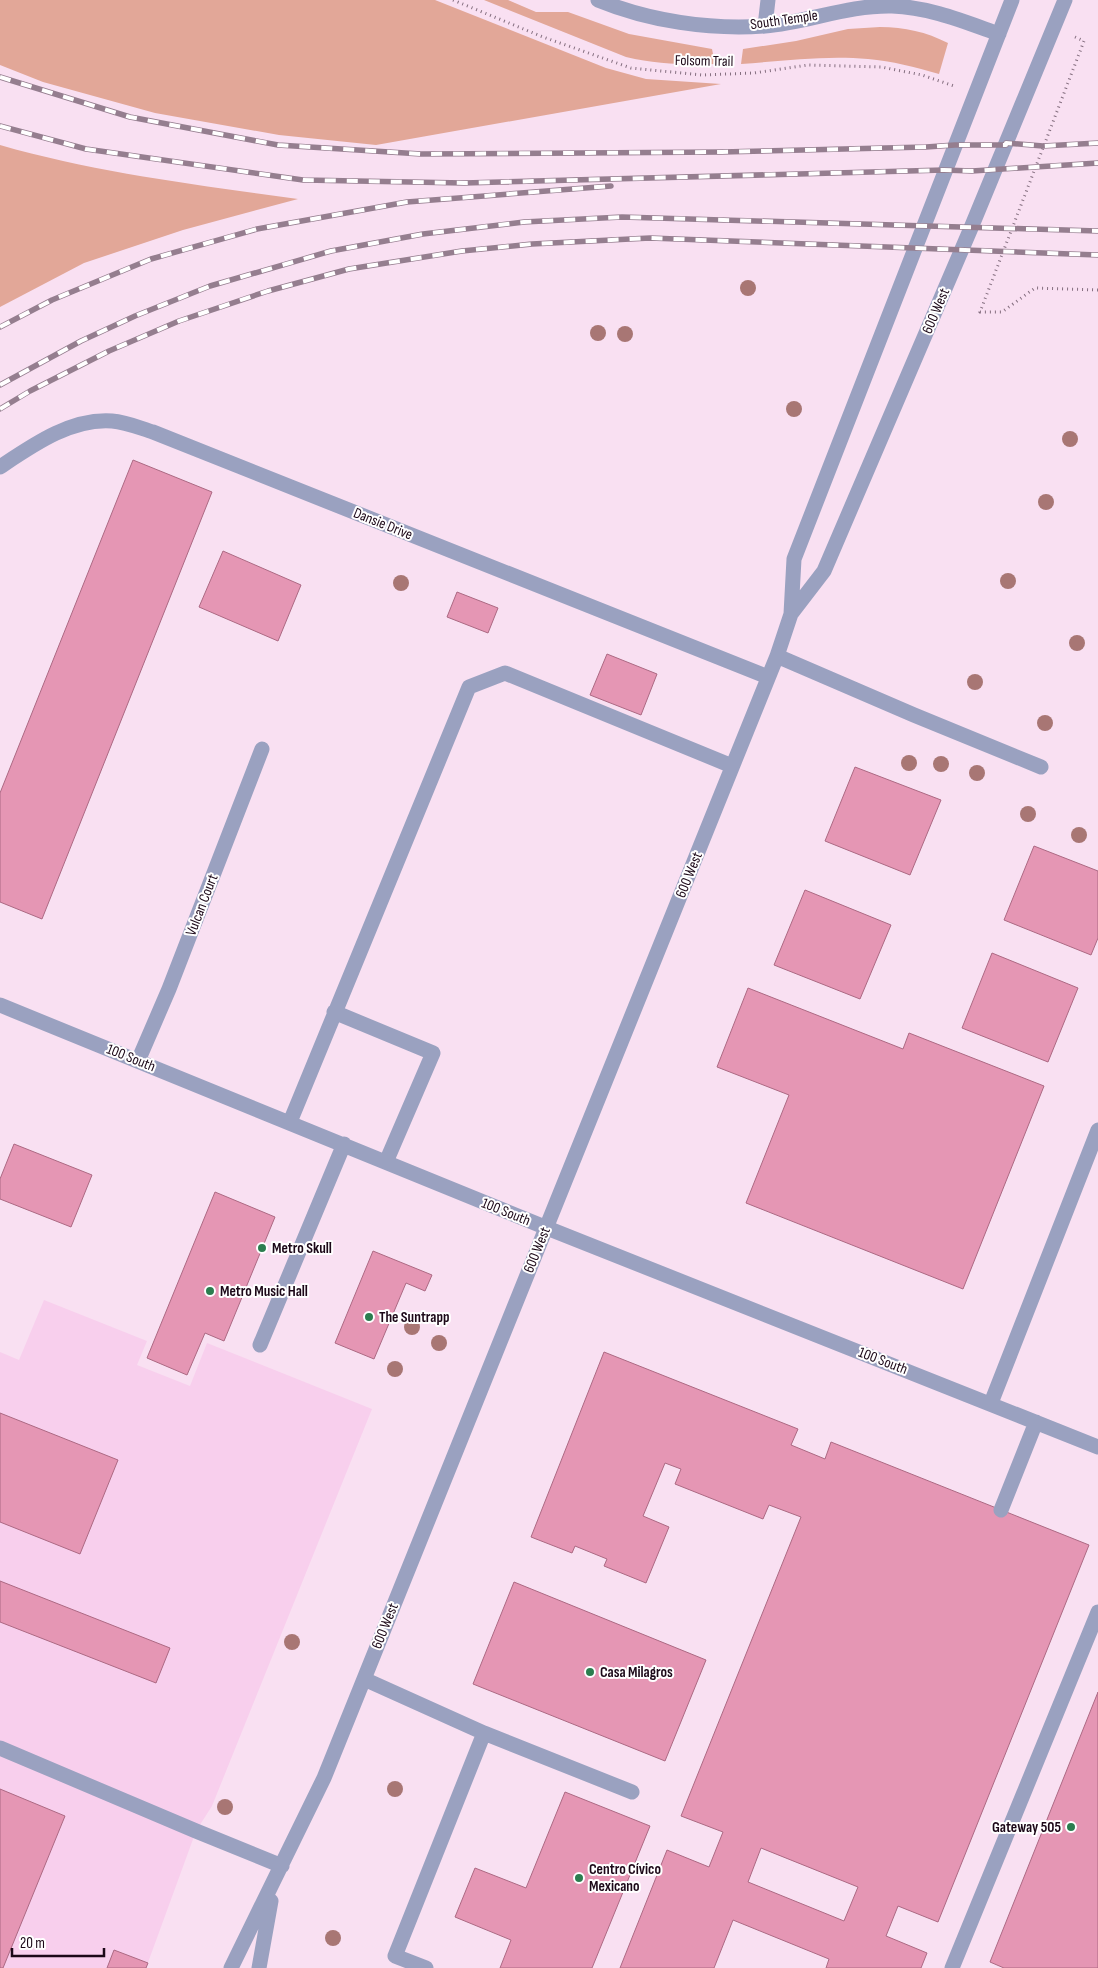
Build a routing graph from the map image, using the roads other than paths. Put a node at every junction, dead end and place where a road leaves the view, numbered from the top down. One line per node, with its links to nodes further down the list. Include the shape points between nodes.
1 (598, 0): 5 (street, South Temple, via 673,21)
2 (768, 0): 5 (street)
3 (1012, 0): 6 (street, 600 West)
4 (1065, 0): 8 (street, 600 West, via 824,571)
5 (766, 26): 6 (street, South Temple, via 846,10 894,6 951,17)
6 (999, 34): 8 (street, 600 West, via 794,559)
7 (0, 467): 10 (street, Dansie Drive, via 61,430 93,422 126,424)
8 (791, 614): 9 (street, 600 West)
9 (777, 656): 10 (street, 600 West); 13 (street)
10 (768, 677): 12 (street, 600 West)
11 (262, 749): 16 (street, Vulcan Court)
12 (732, 766): 15 (street, via 505,673 469,687); 21 (street, 600 West)
13 (1042, 767)
14 (0, 1005): 16 (street, 100 South)
15 (334, 1012): 17 (street); 20 (street, via 433,1053)
16 (138, 1061): 17 (street, 100 South)
17 (290, 1122): 19 (street, 100 South)
18 (1098, 1130): 23 (street)
19 (344, 1144): 20 (street, 100 South); 22 (street)
20 (386, 1162): 21 (street, 100 South)
21 (546, 1228): 23 (street, 100 South); 28 (street, 600 West)
22 (260, 1345)
23 (991, 1403): 24 (street, 100 South)
24 (1036, 1422): 25 (street, 100 South); 26 (street)
25 (1098, 1447)
26 (1001, 1510)
27 (1098, 1612): 37 (street)
28 (364, 1679): 29 (street); 32 (street, 600 West, via 324,1778)
29 (484, 1733): 31 (street); 36 (street, via 395,1956)
30 (0, 1748): 32 (street)
31 (632, 1792)
32 (282, 1866): 33 (street, 600 West)
33 (274, 1882): 34 (street, 600 West); 35 (street, 600 West)
34 (231, 1968)
35 (259, 1968)
36 (426, 1968)
37 (952, 1968)

